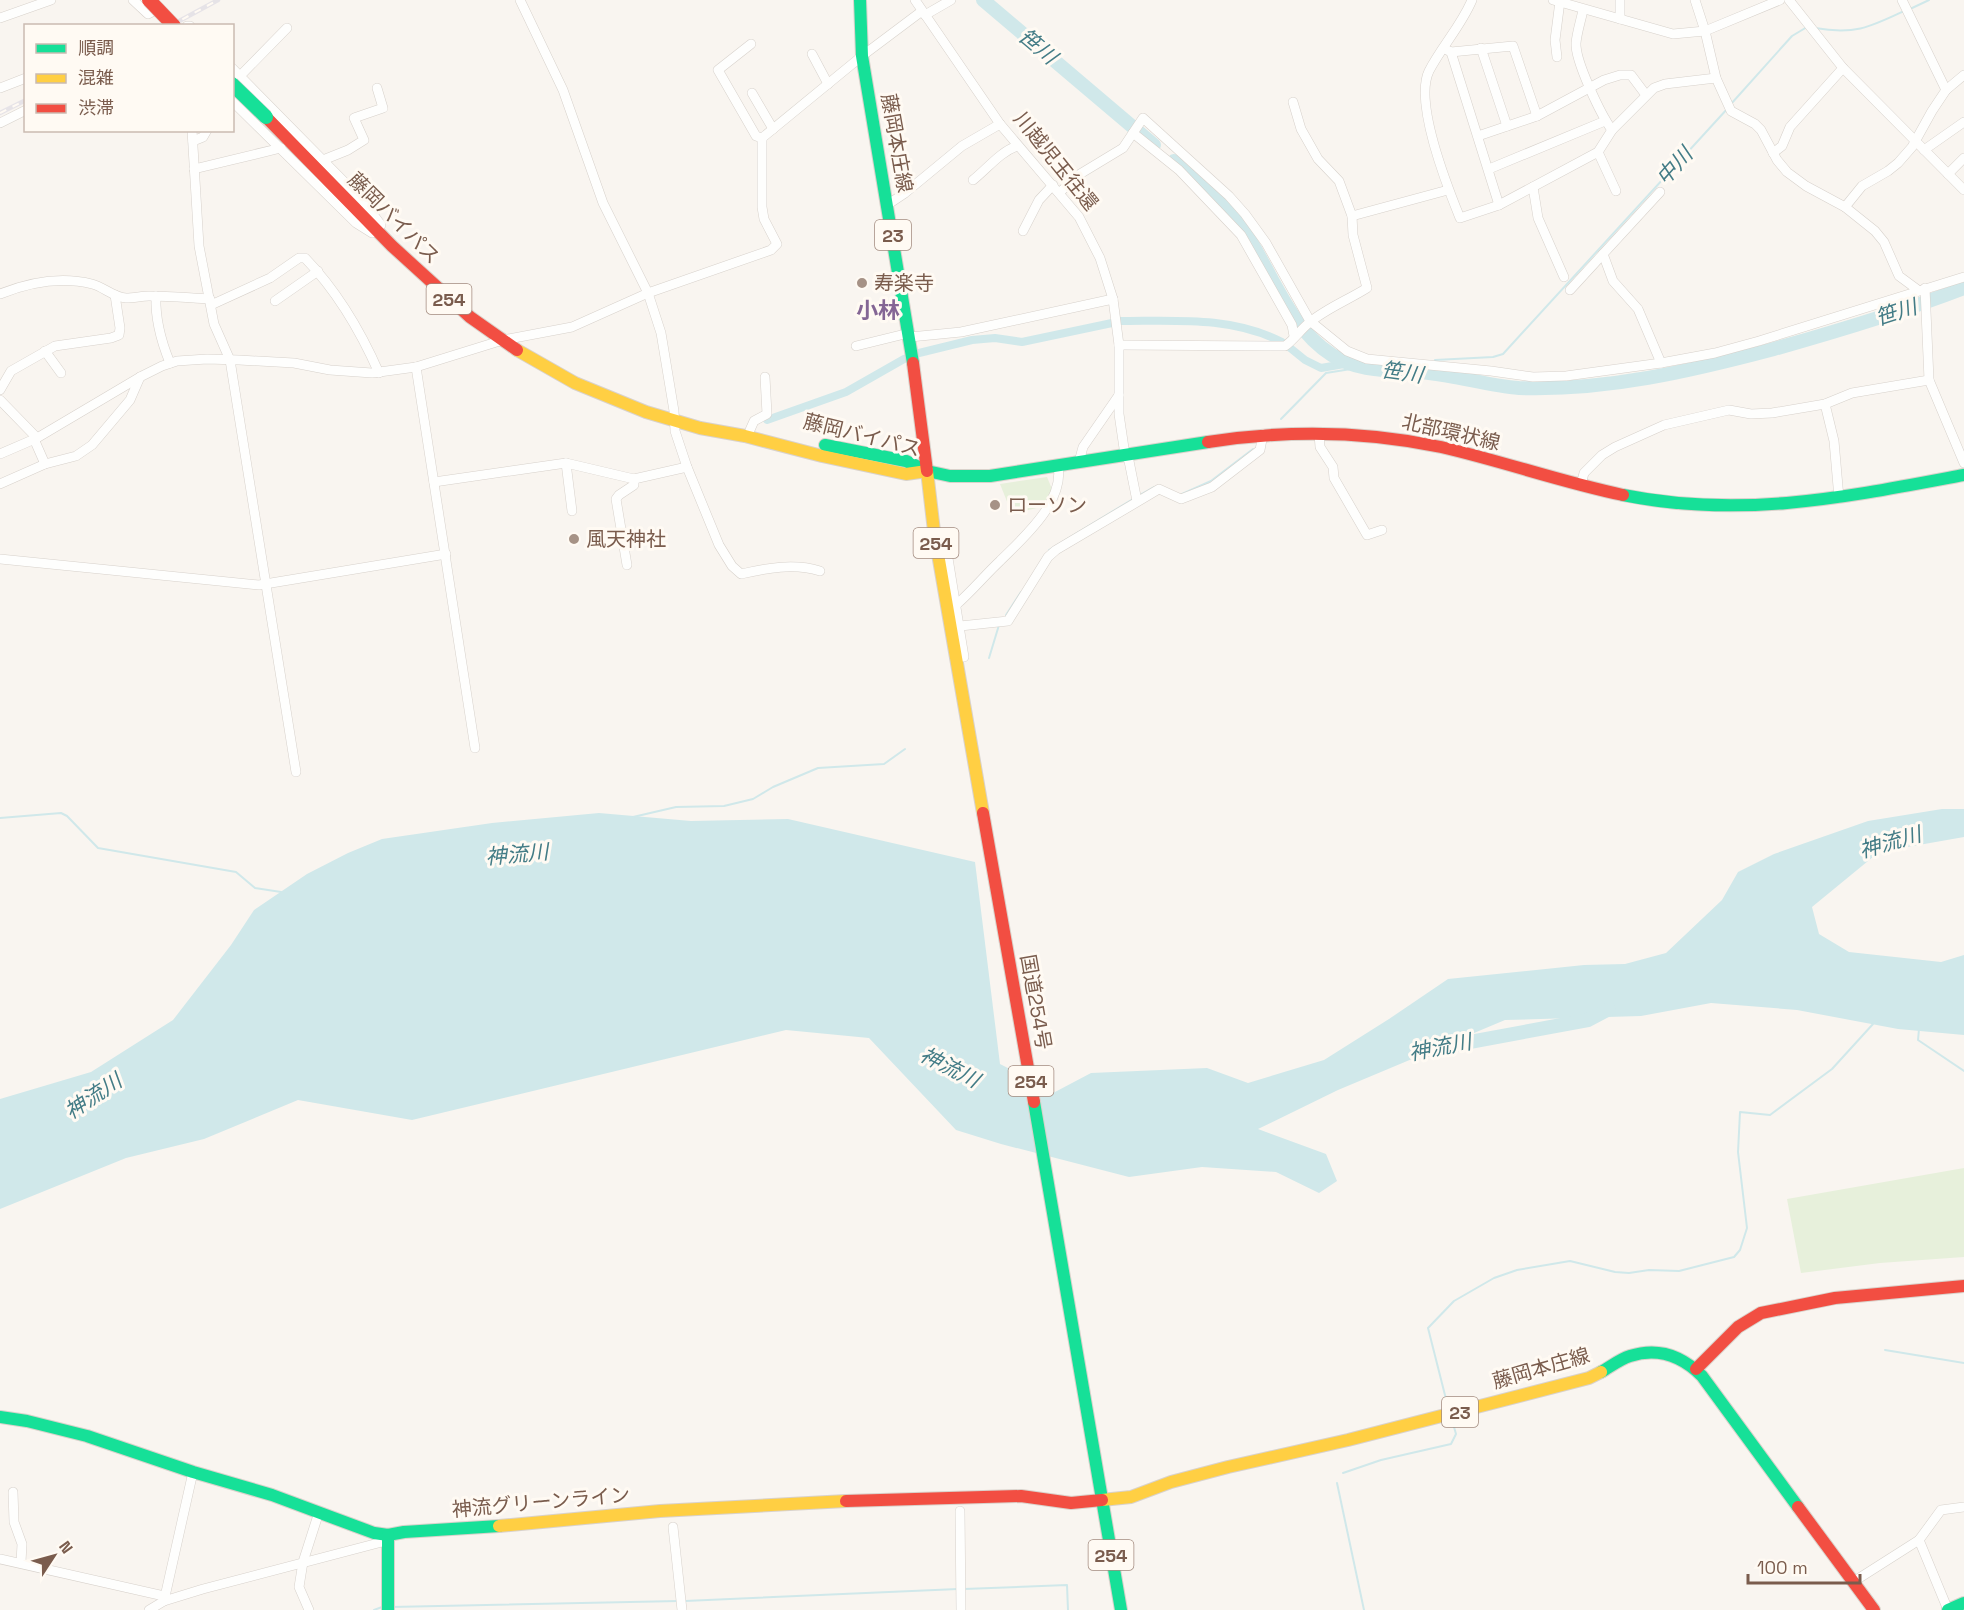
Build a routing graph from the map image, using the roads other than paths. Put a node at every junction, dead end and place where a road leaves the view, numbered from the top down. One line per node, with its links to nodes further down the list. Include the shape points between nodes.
1 (51, 0): 15 (street)
2 (133, 0): 16 (street, via 148,14)
3 (149, 0): 22 (main road, bridge)
4 (520, 0): 90 (street, via 563,90 603,203)
5 (860, 0): 29 (main road, 藤岡本庄線 / 23)
6 (915, 0): 18 (street, 川越児玉往還)
7 (951, 0): 18 (street)
8 (1472, 0): 27 (street)
9 (1620, 0): 20 (street)
10 (1695, 0): 24 (street)
11 (1780, 0): 24 (street)
12 (1789, 0): 31 (street)
13 (1902, 0): 40 (street)
14 (1560, 1): 17 (street); 30 (street)
15 (35, 3): 19 (street)
16 (164, 3): 21 (street)
17 (1583, 10): 20 (street); 39 (street, via 1577,56)
18 (924, 13): 29 (street); 50 (street, 川越児玉往還)
19 (0, 18)
20 (1620, 19): 24 (street, via 1673,34)
21 (169, 24)
22 (172, 24)
23 (286, 28): 35 (street)
24 (1705, 31): 33 (street)
25 (751, 44): 58 (street, via 718,70 756,136)
26 (1481, 48): 27 (street); 46 (street, via 1513,46); 51 (street)
27 (1447, 49): 57 (street); 74 (street, via 1428,72 1424,95)
28 (813, 54): 36 (street)
29 (862, 56): 36 (street); 78 (main road, 藤岡本庄線 / 23)
30 (1557, 57)
31 (1843, 68): 60 (street); 65 (street, via 1790,127 1782,146)
32 (1964, 75): 40 (street)
33 (1716, 78): 42 (street, via 1665,84); 65 (street, via 1731,111 1755,124)
34 (24, 79): 37 (street)
35 (239, 80): 67 (street); 83 (main road, 藤岡バイパス / 254, bridge, via 266,117)
36 (828, 84): 52 (street)
37 (0, 88)
38 (377, 88): 67 (street, via 383,108 354,118 364,140)
39 (1592, 89): 42 (street, via 1620,75 1631,75); 46 (street); 47 (street)
40 (1946, 90): 60 (street)
41 (752, 93): 52 (street)
42 (1646, 95): 53 (street)
43 (1293, 102): 81 (street, via 1301,129 1318,159 1339,181)
44 (234, 103): 62 (street)
45 (24, 111): 49 (street)
46 (1537, 116): 51 (street)
47 (1605, 121): 53 (street); 69 (street)
48 (1964, 122): 63 (street)
49 (0, 123)
50 (1000, 124): 61 (street, 川越児玉往還); 78 (street, via 955,151)
51 (1507, 126): 57 (street)
52 (773, 129): 58 (street)
53 (1612, 130): 64 (street)
54 (192, 132): 59 (street)
55 (206, 132): 59 (street)
56 (1133, 133): 73 (street, via 1123,148); 97 (street, via 1143,118 1245,214); 98 (street, via 1179,170 1241,235)
57 (1478, 136): 69 (street)
58 (762, 138): 90 (street, via 762,207 777,244 771,250)
59 (193, 141): 68 (street)
60 (1915, 141): 63 (street); 80 (street, via 1894,167 1862,186)
61 (1017, 146): 71 (street, via 998,156); 73 (street, 川越児玉往還)
62 (281, 148): 68 (street); 83 (street, via 356,223)
63 (1924, 150): 70 (street)
64 (1598, 152): 72 (street); 76 (street)
65 (1773, 153): 80 (street, via 1787,172)
66 (1964, 158): 70 (street)
67 (323, 160): 83 (street, via 363,201)
68 (194, 169): 96 (street, via 199,246)
69 (1489, 169): 79 (street)
70 (1948, 174): 75 (street)
71 (973, 180)
72 (1533, 187): 79 (street); 86 (street, via 1538,218)
73 (1056, 189): 82 (street, via 1039,200); 94 (street, 川越児玉往還, via 1089,235)
74 (1448, 190): 79 (street, via 1460,218); 81 (street)
75 (1964, 190)
76 (1616, 191)
77 (1660, 192): 84 (street)
78 (887, 205): 99 (main road, 藤岡本庄線 / 23)
79 (1499, 205)
80 (1845, 207): 89 (street, via 1881,237 1896,272)
81 (1352, 216): 97 (street, via 1366,288)
82 (1023, 231)
83 (392, 246): 100 (main road, 藤岡バイパス / 254, via 470,317)
84 (1603, 254): 88 (street); 106 (street, via 1613,281 1638,309)
85 (318, 271): 95 (street); 96 (street, via 305,258 299,258 270,278); 108 (street, via 351,320)
86 (1564, 277)
87 (1964, 277): 89 (street)
88 (1570, 290)
89 (1923, 290): 106 (street, via 1759,341); 112 (street)
90 (648, 293): 100 (street, via 572,327); 117 (street, via 661,333)
91 (0, 294): 92 (street, via 28,283 52,280 94,284)
92 (115, 296): 93 (street); 103 (street, via 119,335)
93 (156, 296): 96 (street); 105 (street, via 160,340)
94 (1113, 299): 99 (street, via 961,332); 101 (street, 川越児玉往還)
95 (275, 301)
96 (211, 302): 104 (street, via 214,324)
97 (1310, 321): 98 (street); 106 (street, via 1347,351 1386,362 1533,377)
98 (1297, 334): 101 (street, via 1285,346)
99 (909, 335): 102 (street); 130 (main road, 藤岡本庄線 / 23)
100 (502, 340): 107 (street); 117 (main road, 藤岡バイパス / 254, via 575,383)
101 (1119, 345): 114 (street, 川越児玉往還)
102 (856, 346)
103 (45, 351): 109 (street); 113 (street, via 10,371)
104 (230, 360): 105 (street); 108 (street); 145 (street)
105 (170, 363): 110 (street)
106 (1661, 363)
107 (416, 367): 108 (street); 133 (street)
108 (379, 373)
109 (61, 374)
110 (140, 377): 121 (street); 126 (street, via 130,400 92,445 76,456)
111 (765, 377): 118 (street, via 767,414 754,421)
112 (1929, 380): 116 (street, via 1852,393); 125 (street)
113 (0, 390)
114 (1119, 395): 123 (street, 川越児玉往還); 124 (street, via 1083,447)
115 (0, 400): 121 (street)
116 (1825, 404): 135 (street, via 1772,413 1729,410 1664,425 1602,455 1584,473); 136 (street, via 1834,441)
117 (674, 419): 118 (main road, 藤岡バイパス / 254); 129 (street); 130 (main road, 藤岡バイパス / 254, via 906,474)
118 (750, 430): 130 (main road, 藤岡バイパス / 254, via 906,461)
119 (1319, 434): 120 (main road, 北部環状線); 135 (main road, 北部環状線, via 1392,438 1438,446); 139 (street, via 1320,447 1333,467 1334,478 1367,535)
120 (1263, 435): 123 (main road, 北部環状線); 137 (street, via 1260,450 1212,487 1181,499 1159,489)
121 (35, 439): 122 (street); 126 (street)
122 (0, 454)
123 (1125, 455): 124 (main road, 北部環状線); 137 (street, 川越児玉往還)
124 (1079, 462): 128 (main road, 北部環状線)
125 (1964, 463)
126 (45, 464): 134 (street)
127 (566, 464): 132 (street); 133 (street); 138 (street)
128 (1058, 465): 130 (main road, 北部環状線, via 978,477); 146 (street, via 1056,488 1037,524)
129 (687, 467): 132 (street); 144 (street, via 719,545 741,574 797,566)
130 (927, 471): 140 (main road, 国道254号 / 254)
131 (1964, 476): 136 (main road, 北部環状線)
132 (634, 479): 143 (street, via 634,485 616,499)
133 (434, 482): 141 (street)
134 (0, 484)
135 (1581, 485): 136 (main road, 北部環状線, via 1704,507)
136 (1839, 498)
137 (1137, 501): 147 (street, via 1048,557 1008,621)
138 (572, 512)
139 (1382, 530)
140 (934, 531): 146 (street, via 944,540); 156 (main road, 国道254号 / 254)
141 (446, 554): 145 (street); 149 (street)
142 (0, 559): 145 (street)
143 (627, 565)
144 (820, 571)
145 (266, 584): 150 (street)
146 (957, 604): 147 (street)
147 (960, 626): 148 (street)
148 (964, 657)
149 (475, 748)
150 (297, 772)
151 (1964, 1286): 152 (main road, via 1835,1298 1761,1313 1738,1327)
152 (1696, 1369): 156 (main road, 藤岡本庄線 / 23, via 1676,1356 1630,1356 1589,1378 1228,1467 1131,1497); 166 (main road, 藤岡本庄線 / 23)
153 (0, 1417): 154 (main road, 神流グリーンライン, via 87,1436)
154 (193, 1472): 159 (main road, 神流グリーンライン); 167 (street)
155 (13, 1492): 164 (street, via 14,1522 22,1544)
156 (1101, 1494): 161 (main road, 神流グリーンライン, via 1071,1503 1021,1496 907,1498 660,1511); 174 (main road, 国道254号 / 254)
157 (1964, 1507): 162 (street, via 1941,1510)
158 (960, 1511): 173 (street)
159 (319, 1512): 161 (main road, 神流グリーンライン); 165 (street)
160 (673, 1527): 172 (street)
161 (388, 1535): 165 (street, via 382,1542); 171 (main road)
162 (1918, 1540): 166 (street); 176 (street)
163 (0, 1558): 164 (street)
164 (21, 1562): 167 (street)
165 (303, 1562): 167 (street); 170 (street, via 299,1587)
166 (1854, 1582): 175 (main road, 藤岡本庄線 / 23)
167 (164, 1598): 169 (street)
168 (1964, 1603): 176 (main road)
169 (149, 1610)
170 (309, 1610)
171 (388, 1610)
172 (682, 1610)
173 (961, 1610)
174 (1121, 1610)
175 (1874, 1610)
176 (1948, 1610)

